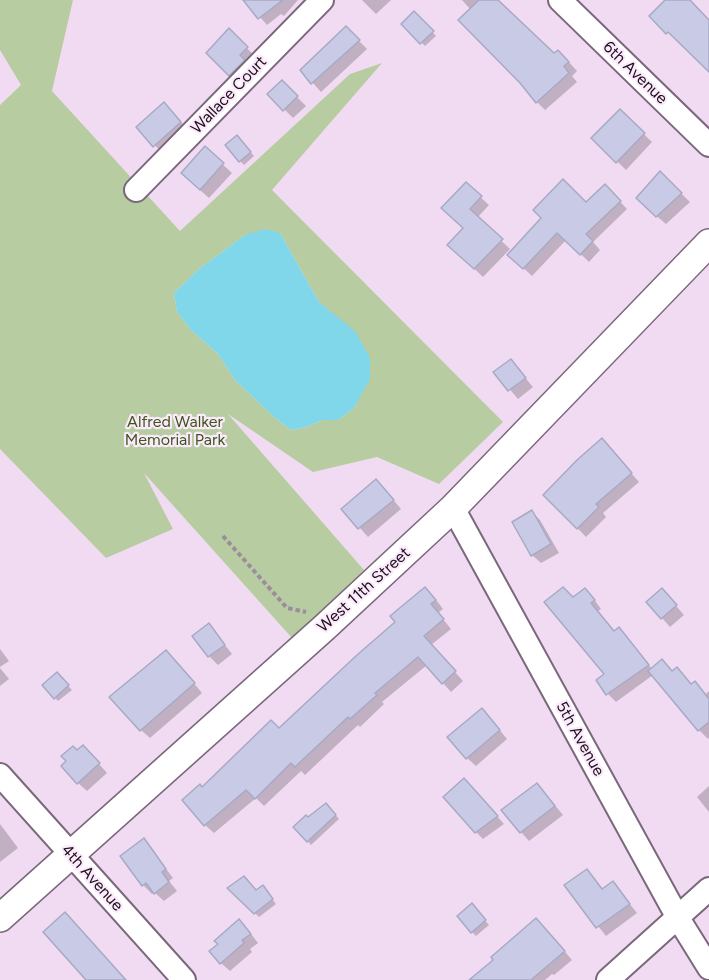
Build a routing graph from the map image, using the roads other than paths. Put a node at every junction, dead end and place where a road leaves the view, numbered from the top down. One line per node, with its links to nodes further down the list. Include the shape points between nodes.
1 (322, 0): 4 (street, Wallace Court)
2 (560, 0): 3 (street, 6th Avenue)
3 (709, 145)
4 (136, 190)
5 (709, 243): 6 (street, West 11th Street)
6 (453, 508): 8 (street, West 11th Street); 11 (street, 5th Avenue)
7 (0, 776): 8 (street, 4th Avenue)
8 (70, 854): 10 (street, West 11th Street); 13 (street, 4th Avenue)
9 (709, 889): 11 (street)
10 (0, 918)
11 (678, 918): 12 (street, 5th Avenue); 14 (street)
12 (709, 968)
13 (184, 980)
14 (608, 980)

